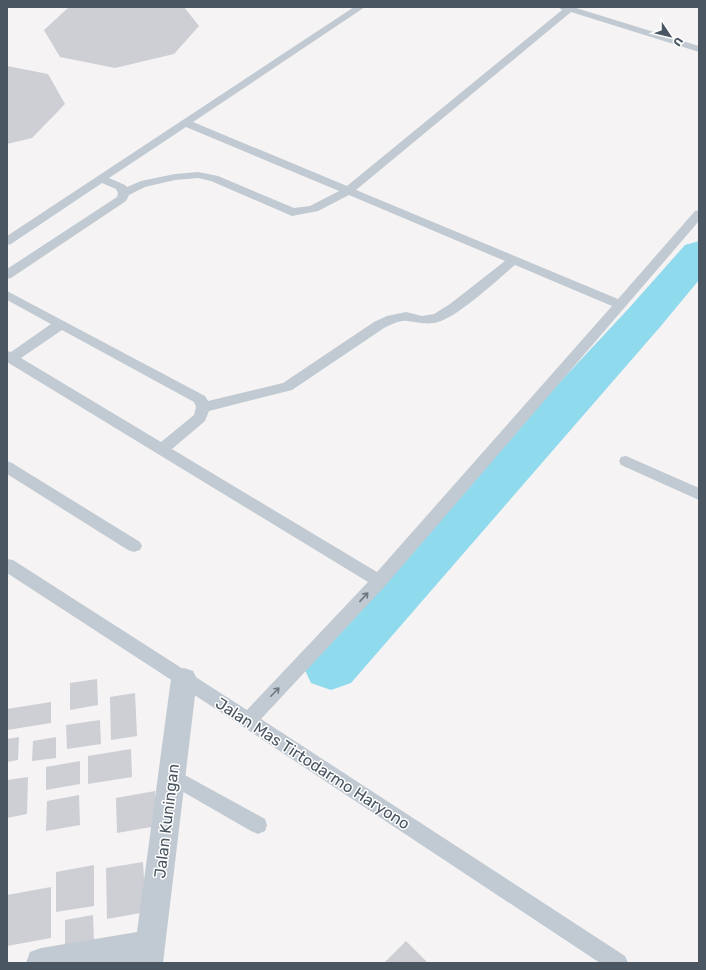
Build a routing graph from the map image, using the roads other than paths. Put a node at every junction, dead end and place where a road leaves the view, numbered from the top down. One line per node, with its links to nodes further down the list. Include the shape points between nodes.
1 (360, 7): 4 (lane)
2 (566, 8): 3 (lane); 6 (lane)
3 (699, 49)
4 (186, 122): 5 (lane); 6 (lane)
5 (101, 179): 7 (lane, via 121,187); 9 (lane)
6 (348, 191): 7 (lane, via 304,212 292,212 214,178 198,175 141,184); 10 (lane)
7 (124, 193): 11 (lane, via 122,199)
8 (699, 214): 13 (lane)
9 (7, 241)
10 (514, 260): 13 (lane); 16 (lane, via 455,307 437,318 422,320 406,316 392,319 379,325 287,387)
11 (7, 275)
12 (7, 295): 14 (lane)
13 (620, 304): 23 (lane)
14 (61, 324): 15 (lane); 16 (lane, via 200,399)
15 (9, 358): 17 (lane)
16 (203, 407): 17 (lane, via 200,417)
17 (162, 450): 23 (lane)
18 (626, 461): 20 (lane)
19 (7, 467): 21 (lane)
20 (699, 494)
21 (134, 546)
22 (7, 565): 24 (lane, Jalan Mas Tirtodarmo Haryono)
23 (379, 581): 25 (lane, one-way to 23)
24 (184, 679): 25 (lane, Jalan Mas Tirtodarmo Haryono); 26 (street, Jalan Kuningan)
25 (248, 720): 30 (lane, Jalan Mas Tirtodarmo Haryono)
26 (172, 776): 27 (lane); 28 (street, Jalan Kuningan)
27 (258, 825)
28 (149, 954): 29 (street)
29 (41, 963)
30 (618, 963)

